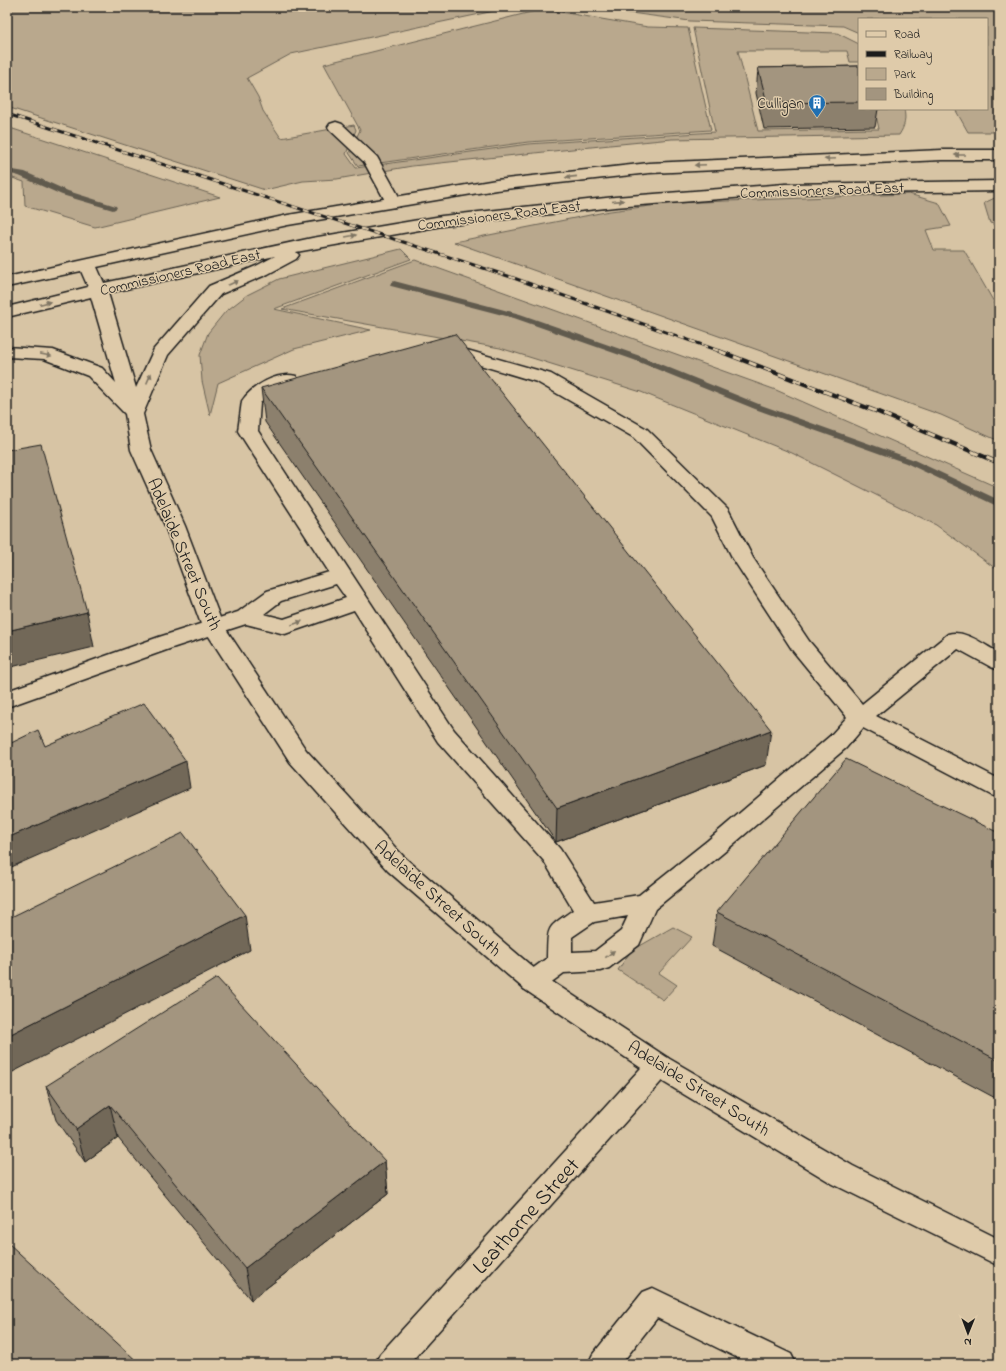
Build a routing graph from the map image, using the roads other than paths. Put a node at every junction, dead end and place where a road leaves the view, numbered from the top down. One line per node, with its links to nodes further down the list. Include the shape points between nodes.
1 (336, 127): 4 (main road, via 371,160)
2 (999, 155): 4 (main road, Commissioners Road East, one-way to 4, via 942,155 649,168 496,185)
3 (999, 186): 5 (main road, Commissioners Road East, one-way to 3, via 442,221 615,202 785,190)
4 (394, 202): 6 (main road, Commissioners Road East, via 288,220)
5 (312, 243): 8 (main road, Commissioners Road East); 13 (main road, one-way to 5, via 160,353 215,290 262,270)
6 (87, 265): 7 (main road, Commissioners Road East); 8 (main road, Adelaide Street South)
7 (7, 282)
8 (98, 290): 9 (main road, Commissioners Road East, one-way to 8); 13 (main road, Adelaide Street South)
9 (7, 312)
10 (427, 344): 20 (main road, via 544,378 640,433 721,514 743,559 801,646)
11 (7, 352): 13 (main road, one-way to 13, via 47,354 95,372)
12 (303, 376): 14 (main road, via 273,384 251,401 248,431)
13 (134, 414): 17 (main road, Adelaide Street South, via 141,450 175,526)
14 (341, 575): 15 (main road); 16 (main road, via 274,596)
15 (358, 601): 16 (main road, one-way to 15, via 285,627); 23 (main road, via 446,736 552,855)
16 (246, 617): 17 (main road)
17 (213, 627): 19 (main road); 25 (main road, Adelaide Street South, via 298,756 396,864)
18 (999, 662): 20 (main road, via 956,639)
19 (7, 699)
20 (860, 717): 21 (main road); 22 (main road, via 838,742)
21 (999, 789)
22 (646, 903): 23 (main road); 24 (main road, one-way to 22, via 600,962 630,938)
23 (588, 913): 24 (main road, via 560,932)
24 (559, 963): 25 (main road)
25 (533, 982): 26 (main road, Adelaide Street South)
26 (659, 1066): 27 (main road, Adelaide Street South, via 843,1175); 28 (main road, Leathorne Street)
27 (999, 1253)
28 (390, 1364)
29 (603, 1364): 30 (main road, via 653,1301)
30 (781, 1364)

